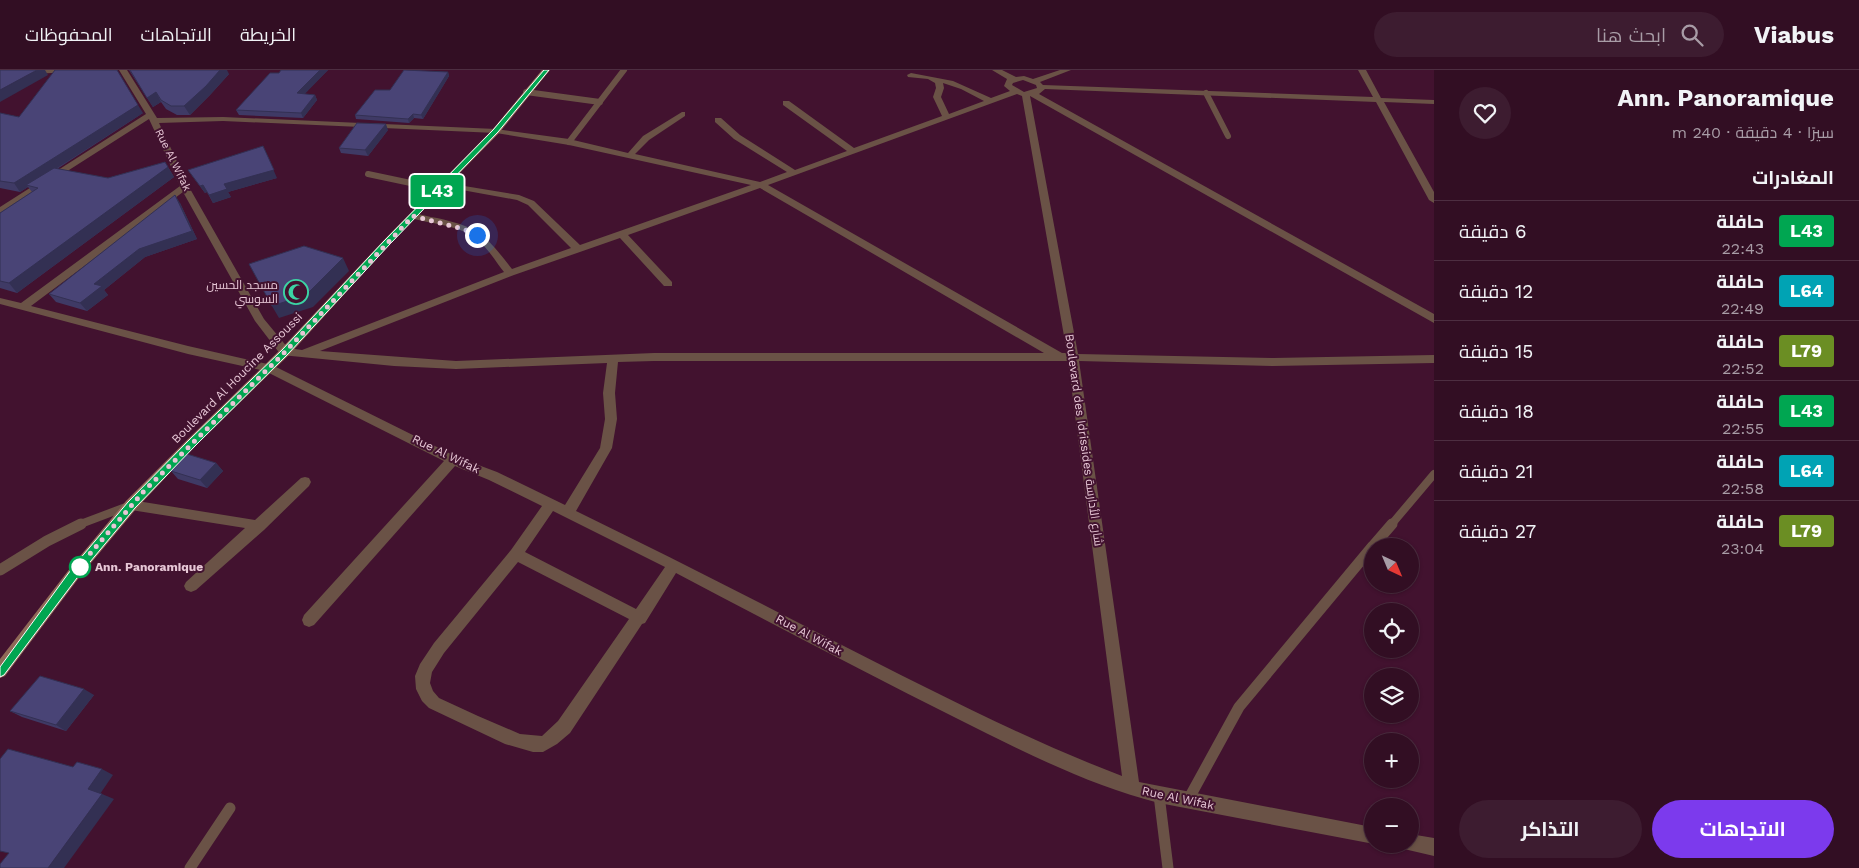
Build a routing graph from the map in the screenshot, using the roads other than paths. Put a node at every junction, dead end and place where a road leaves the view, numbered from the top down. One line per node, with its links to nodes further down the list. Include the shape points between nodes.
1 (4, 70): 9 (street)
2 (69, 70): 9 (street)
3 (123, 70): 24 (street, Rue Al Wifak)
4 (546, 70): 15 (street, Boulevard Al Houcine Assoussi)
5 (624, 70): 18 (lane)
6 (996, 70): 12 (street)
7 (1066, 70): 14 (street)
8 (1362, 70): 17 (street)
9 (0, 73)
10 (1023, 74): 12 (street); 14 (street)
11 (910, 75): 13 (street)
12 (1012, 79): 14 (street, Boulevard des Idrissides شارع الأدارسة, via 1008,86)
13 (936, 80): 19 (street, via 967,87); 23 (street, via 940,88 938,104)
14 (1031, 89): 16 (street); 19 (street); 45 (street); 48 (street, Boulevard des Idrissides شارع الأدارسة)
15 (526, 92): 18 (lane); 26 (street, Boulevard Al Houcine Assoussi)
16 (1206, 93): 17 (street); 27 (lane)
17 (1378, 99): 20 (street); 36 (street)
18 (600, 102): 28 (lane)
19 (990, 102): 23 (street)
20 (1434, 102)
21 (786, 103): 29 (street)
22 (682, 114): 30 (street, via 646,138)
23 (946, 117): 29 (street)
24 (151, 118): 26 (street); 35 (street, Rue Al Wifak); 37 (street)
25 (718, 120): 31 (street, via 737,137)
26 (496, 131): 28 (street); 34 (street, Boulevard Al Houcine Assoussi)
27 (1228, 136)
28 (569, 142): 30 (street)
29 (853, 152): 31 (street)
30 (630, 156): 33 (street)
31 (794, 173): 33 (street)
32 (368, 174): 34 (lane)
33 (761, 185): 39 (street); 48 (street)
34 (441, 186): 38 (street, Boulevard Al Houcine Assoussi); 40 (street, via 518,198 531,203)
35 (185, 187): 44 (street); 46 (street, Rue Al Wifak, via 260,321)
36 (1434, 200)
37 (0, 211)
38 (413, 216): 41 (street, via 477,235); 46 (street, Boulevard Al Houcine Assoussi)
39 (622, 234): 40 (street); 42 (street)
40 (578, 249): 41 (street)
41 (510, 273): 47 (street)
42 (668, 284)
43 (0, 301): 44 (street, Rue Al Wifak)
44 (22, 307): 51 (street, Rue Al Wifak)
45 (1434, 319)
46 (285, 352): 47 (street); 51 (street, Boulevard Al Houcine Assoussi)
47 (301, 354): 49 (street, via 424,364)
48 (1067, 357): 49 (street); 50 (street, via 1272,362); 68 (street, Boulevard des Idrissides شارع الأدارسة)
49 (613, 359): 57 (street, via 609,392 611,418 606,448)
50 (1434, 359)
51 (268, 368): 52 (street, Rue Al Wifak); 55 (street, Boulevard Al Houcine Assoussi)
52 (453, 460): 56 (street, Rue Al Wifak, via 493,476); 66 (street)
53 (1434, 474): 59 (lane)
54 (305, 482): 58 (street)
55 (132, 505): 58 (street, via 229,518); 63 (lane, via 101,514 69,529); 67 (street, Boulevard Al Houcine Assoussi, via 76,570)
56 (550, 506): 57 (street, Rue Al Wifak); 60 (street)
57 (568, 514): 62 (street, Rue Al Wifak)
58 (259, 526): 64 (street)
59 (1380, 538)
60 (516, 554): 65 (street); 65 (street, via 439,648 424,672 421,686 426,697 434,703 514,740 542,744 564,727)
61 (1364, 557): 70 (lane, via 1239,708)
62 (674, 565): 65 (street); 68 (street, Rue Al Wifak, via 1019,741)
63 (0, 570)
64 (191, 586)
65 (640, 618)
66 (308, 620)
67 (0, 671)
68 (1132, 788): 69 (street, Rue Al Wifak)
69 (1160, 795): 70 (street, Rue Al Wifak); 76 (lane)
70 (1188, 800): 72 (street, Rue Al Wifak)
71 (230, 808): 75 (lane)
72 (1364, 834)
73 (1419, 844): 74 (street)
74 (1434, 847)
75 (190, 868)
76 (1168, 868)

